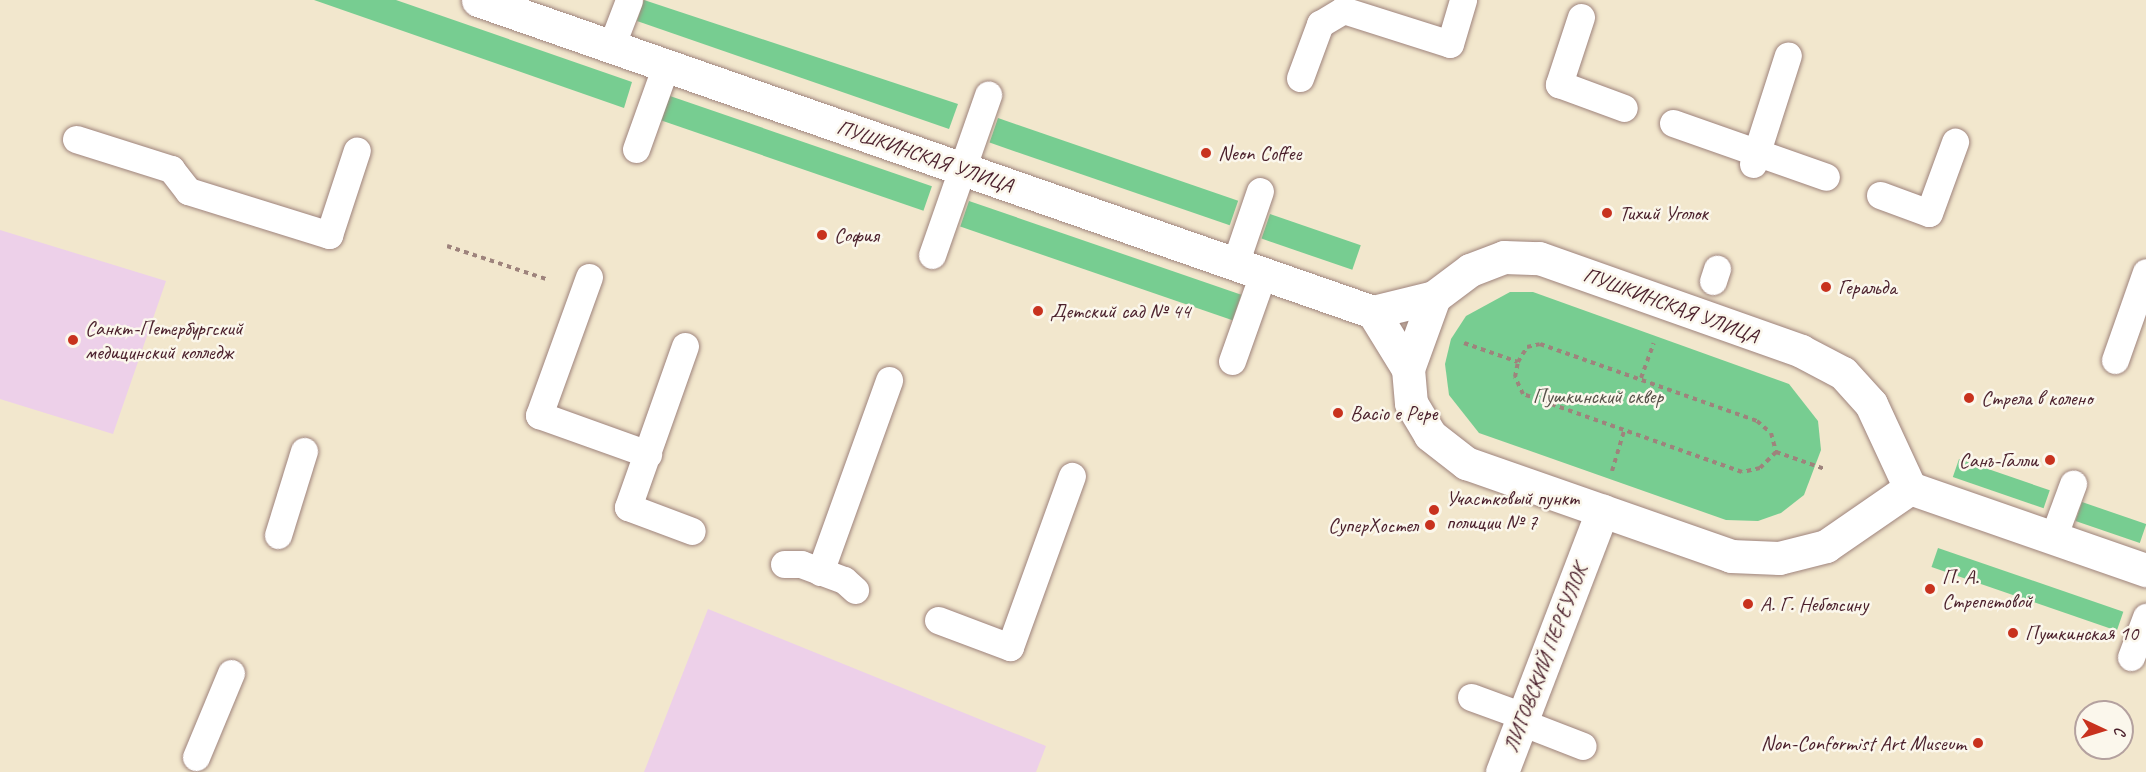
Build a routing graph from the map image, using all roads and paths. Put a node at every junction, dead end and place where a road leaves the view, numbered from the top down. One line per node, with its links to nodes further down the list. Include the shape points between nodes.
1 (478, 0): 5 (street, ПУШКИНСКАЯ УЛИЦА)
2 (628, 0): 5 (lane)
3 (1463, 0): 8 (lane, via 1450,44 1343,10 1320,24)
4 (1581, 17): 10 (lane, via 1559,84)
5 (611, 46): 7 (street, ПУШКИНСКАЯ УЛИЦА)
6 (1788, 55): 16 (lane)
7 (666, 65): 14 (lane); 17 (street, ПУШКИНСКАЯ УЛИЦА)
8 (1300, 78)
9 (988, 96): 17 (lane)
10 (1624, 108)
11 (1673, 123): 16 (lane)
12 (76, 139): 15 (lane, via 171,170 188,191 330,235)
13 (1955, 142): 20 (lane, via 1929,213)
14 (636, 148)
15 (357, 150)
16 (1755, 159): 18 (lane)
17 (962, 169): 22 (lane); 23 (street, ПУШКИНСКАЯ УЛИЦА)
18 (1826, 177)
19 (1260, 191): 23 (lane)
20 (1880, 195)
21 (447, 246): 25 (path)
22 (932, 255)
23 (1249, 269): 27 (street, ПУШКИНСКАЯ УЛИЦА); 32 (lane)
24 (2146, 272): 31 (lane)
25 (586, 284): 41 (lane, via 539,415)
26 (1434, 297): 27 (street, ПУШКИНСКАЯ УЛИЦА); 34 (street); 38 (street, ПУШКИНСКАЯ УЛИЦА, via 1470,270 1504,257 1539,258 1801,351 1843,373 1871,404)
27 (1372, 312): 34 (street)
28 (1656, 337): 35 (path)
29 (1450, 339): 33 (path)
30 (685, 346): 41 (lane)
31 (2115, 360)
32 (1232, 362)
33 (1518, 362): 35 (path, via 1527,347 1540,344); 37 (path, via 1515,378 1523,394)
34 (1408, 369): 48 (street, via 1411,403 1430,435 1466,463)
35 (1641, 378): 40 (path, via 1757,421 1771,433)
36 (889, 380): 55 (lane)
37 (1624, 431): 40 (path, via 1742,472 1760,468); 48 (path)
38 (1891, 442): 47 (street, ПУШКИНСКАЯ УЛИЦА); 49 (street)
39 (304, 451): 51 (lane)
40 (1776, 452): 43 (path)
41 (648, 454): 50 (lane, via 628,507)
42 (1826, 460): 43 (path)
43 (1825, 469): 45 (path)
44 (1072, 476): 58 (lane, via 1011,647)
45 (1821, 479)
46 (2073, 484): 52 (lane)
47 (1910, 488): 49 (street); 52 (street)
48 (1606, 496): 49 (street, via 1731,556 1779,558 1826,546); 62 (street, ЛИГОВСКИЙ ПЕРЕУЛОК)
49 (1867, 515)
50 (692, 531)
51 (278, 535)
52 (2053, 538): 54 (street)
53 (784, 564): 55 (lane)
54 (2146, 570)
55 (820, 572): 56 (lane)
56 (855, 590)
57 (2146, 616): 59 (lane)
58 (938, 620)
59 (2131, 657)
60 (231, 673): 64 (lane)
61 (1471, 697): 62 (lane)
62 (1522, 719): 63 (lane); 65 (street, ЛИГОВСКИЙ ПЕРЕУЛОК)
63 (1583, 746)
64 (196, 757)
65 (1502, 772)

